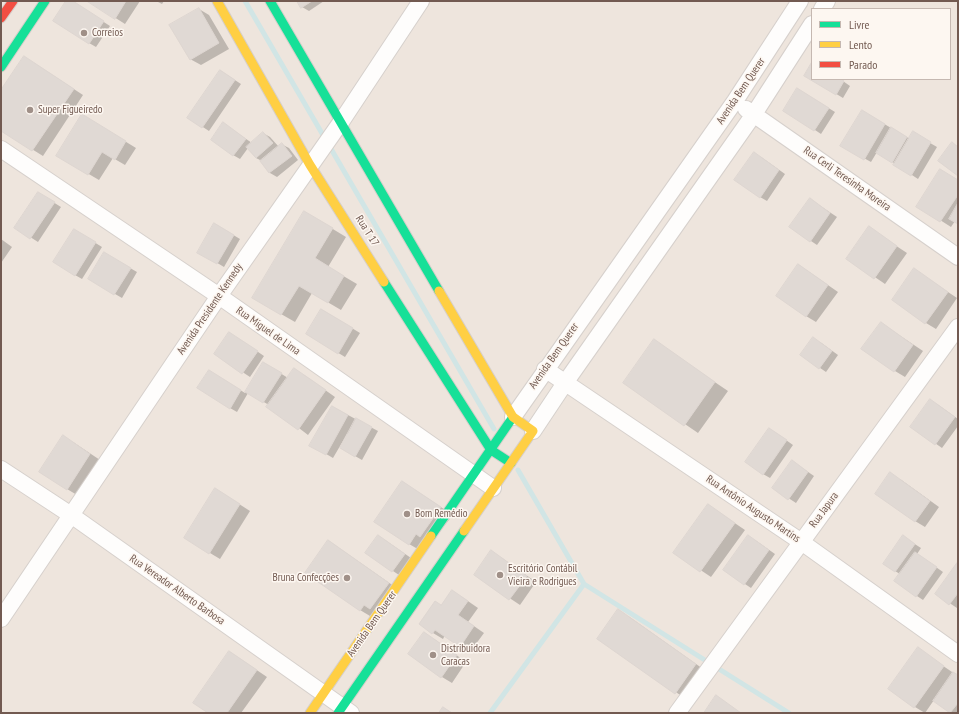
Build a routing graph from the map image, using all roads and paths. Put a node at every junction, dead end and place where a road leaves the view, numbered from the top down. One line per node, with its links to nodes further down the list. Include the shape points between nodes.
1 (13, 1): 7 (street)
2 (45, 1): 9 (street)
3 (217, 1): 14 (street, Rua T 17)
4 (270, 1): 12 (street)
5 (421, 1): 12 (street, Avenida Presidente Kennedy)
6 (800, 1): 10 (street, Avenida Bem Querer)
7 (1, 18)
8 (811, 26): 11 (street, Avenida Bem Querer)
9 (1, 67)
10 (735, 101): 11 (street, Rua Cerli Teresinha Moreira); 18 (street, Avenida Bem Querer)
11 (754, 114): 15 (street, Rua Cerli Teresinha Moreira); 19 (street, Avenida Bem Querer)
12 (340, 122): 14 (street, Avenida Presidente Kennedy); 20 (street)
13 (1, 149): 16 (street, Rua Miguel de Lima)
14 (310, 165): 16 (street, Avenida Presidente Kennedy); 22 (street, Rua T 17)
15 (958, 257)
16 (219, 296): 25 (street, Rua Miguel de Lima); 27 (street, Avenida Presidente Kennedy)
17 (958, 327): 28 (street, Rua Japura)
18 (545, 369): 19 (street, Rua Antônio Augusto Martins); 20 (street, Avenida Bem Querer)
19 (565, 383): 21 (street, Avenida Bem Querer); 28 (street, Rua Antônio Augusto Martins)
20 (513, 417): 21 (street); 22 (street, Avenida Bem Querer)
21 (533, 431): 23 (street, Avenida Bem Querer)
22 (491, 450): 23 (street, Rua T 17); 25 (street, Avenida Bem Querer)
23 (511, 463): 26 (street, Avenida Bem Querer)
24 (1, 469): 27 (street, Rua Vereador Alberto Barbosa)
25 (475, 475): 26 (street, Rua Miguel de Lima); 31 (street, Avenida Bem Querer)
26 (493, 488): 32 (street, Avenida Bem Querer)
27 (71, 515): 29 (street, Avenida Presidente Kennedy); 31 (street, Rua Vereador Alberto Barbosa)
28 (800, 541): 30 (street, Rua Antônio Augusto Martins); 34 (street, Rua Japura)
29 (1, 619)
30 (958, 654)
31 (323, 694): 32 (street, Rua Vereador Alberto Barbosa); 33 (street, Avenida Bem Querer)
32 (343, 711)
33 (310, 713)
34 (677, 713)

